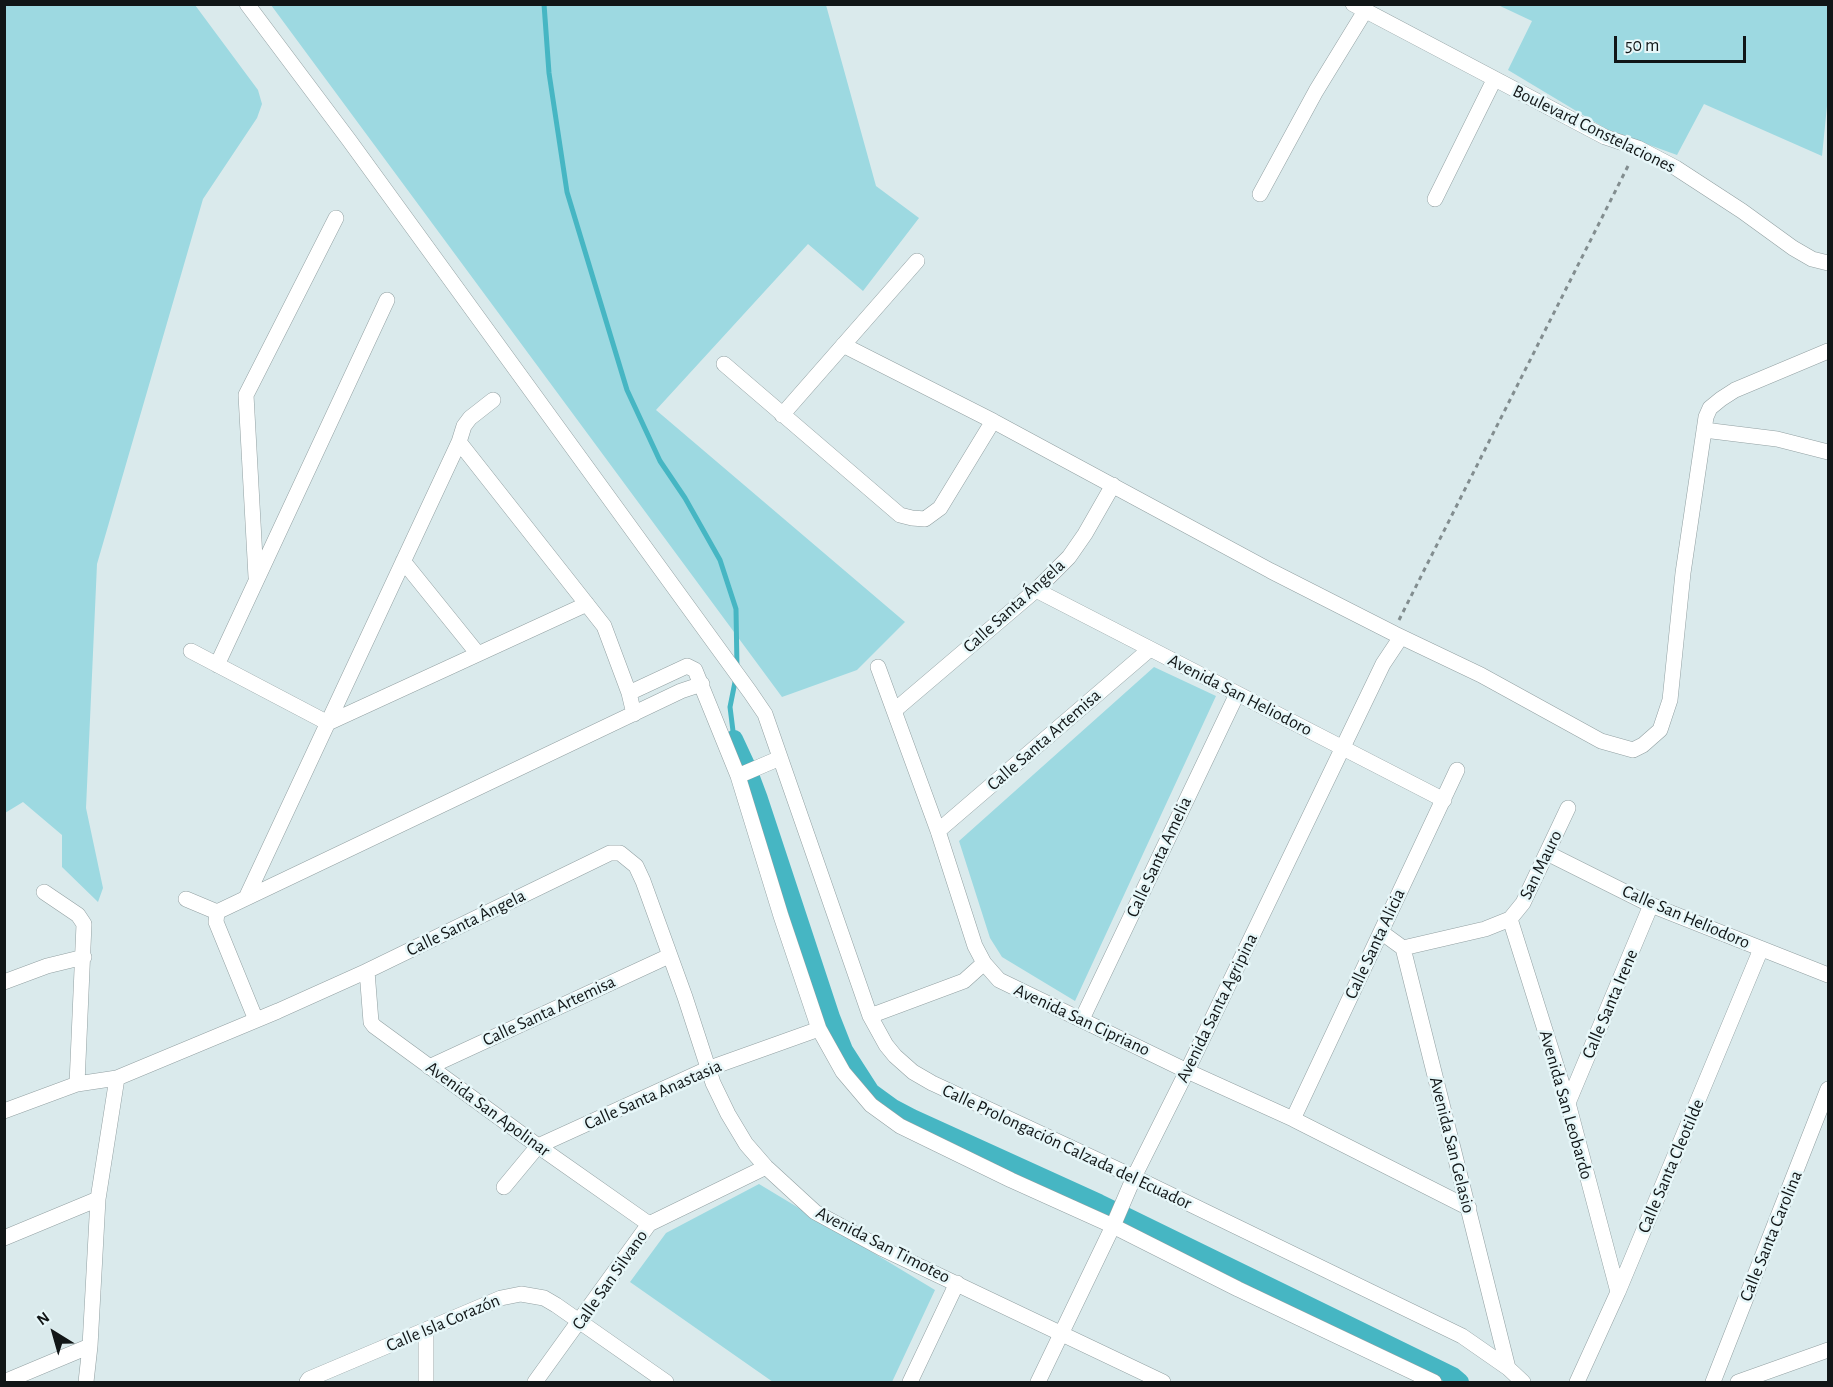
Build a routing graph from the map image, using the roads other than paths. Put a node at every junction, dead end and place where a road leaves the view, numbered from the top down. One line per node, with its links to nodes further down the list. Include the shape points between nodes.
1 (247, 4): 37 (street, Calle Prolongación Calzada del Ecuador, via 750,692 765,714)
2 (1359, 8): 3 (street, Boulevard Constelaciones); 4 (street)
3 (1494, 80): 5 (street); 8 (street, Boulevard Constelaciones, via 1605,137 1638,148 1706,186 1793,248)
4 (1260, 194)
5 (1435, 199)
6 (336, 218): 21 (street, via 246,394)
7 (917, 261): 10 (street)
8 (1828, 264)
9 (387, 300): 21 (street)
10 (843, 345): 14 (street); 15 (street)
11 (1828, 351): 16 (street, via 1721,399 1710,408)
12 (724, 364): 14 (street)
13 (493, 400): 17 (street, via 470,418)
14 (782, 415): 15 (street, via 900,515 925,519 940,508)
15 (993, 421): 19 (street)
16 (1704, 430): 18 (street); 24 (street, via 1670,700 1660,730 1643,745 1633,750 1601,741 1481,675)
17 (459, 442): 20 (street); 23 (street)
18 (1828, 452)
19 (1113, 485): 22 (street, Calle Santa Ángela, via 1069,557); 24 (street)
20 (403, 561): 27 (street); 35 (street)
21 (256, 580): 28 (street)
22 (1036, 590): 25 (street, Avenida San Heliodoro); 33 (street, Calle Santa Ángela)
23 (586, 604): 27 (street); 31 (street, via 604,626)
24 (1398, 636): 36 (street, Avenida Santa Agripina)
25 (1150, 649): 32 (street, Avenida San Heliodoro); 42 (street, Calle Santa Artemisa)
26 (191, 651): 28 (street)
27 (478, 654): 35 (street)
28 (217, 665): 35 (street)
29 (878, 667): 33 (street, Avenida San Cipriano)
30 (702, 684): 31 (street, via 695,670 687,666); 34 (street); 39 (street)
31 (629, 693): 34 (street)
32 (1237, 694): 36 (street, Avenida San Heliodoro); 61 (street, Calle Santa Amelia)
33 (895, 710): 42 (street, Avenida San Cipriano)
34 (634, 714): 46 (street)
35 (328, 723): 46 (street)
36 (1342, 748): 40 (street, Avenida San Heliodoro); 66 (street, Avenida Santa Agripina)
37 (780, 758): 39 (street); 60 (street, Calle Prolongación Calzada del Ecuador)
38 (1457, 770): 40 (street, Calle Santa Alicia)
39 (738, 776): 63 (street)
40 (1444, 800): 51 (street, Calle Santa Alicia)
41 (1568, 808): 43 (street, San Mauro)
42 (938, 831): 56 (street, Avenida San Cipriano)
43 (1547, 852): 48 (street, Calle San Heliodoro); 50 (street, San Mauro, via 1523,903)
44 (643, 882): 54 (street, Avenida San Timoteo); 57 (street, Calle Santa Ángela, via 627,857 610,853)
45 (44, 892): 55 (street, via 78,915 84,924)
46 (246, 898): 49 (street)
47 (186, 899): 49 (street)
48 (1652, 905): 53 (street, Calle San Heliodoro); 70 (street, Calle Santa Irene)
49 (217, 912): 62 (street, via 216,922)
50 (1510, 919): 52 (street, via 1485,929); 70 (street, Avenida San Leobardo)
51 (1381, 932): 52 (street); 72 (street, Calle Santa Alicia)
52 (1403, 948): 78 (street, Avenida San Gelasio)
53 (1761, 949): 58 (street, Calle San Heliodoro); 83 (street, Calle Santa Cleotilde)
54 (669, 956): 64 (street, Calle Santa Artemisa); 65 (street, Avenida San Timoteo)
55 (84, 957): 59 (street); 68 (street)
56 (984, 963): 60 (street, via 964,981); 61 (street, Avenida San Cipriano, via 1009,986)
57 (367, 971): 62 (street, Calle Santa Ángela); 64 (street, Avenida San Apolinar, via 371,1022)
58 (1828, 975)
59 (4, 982)
60 (870, 1016): 75 (street, Calle Prolongación Calzada del Ecuador, via 886,1045 913,1072)
61 (1082, 1019): 66 (street, Avenida San Cipriano)
62 (256, 1020): 67 (street, Calle Santa Ángela)
63 (819, 1029): 65 (street, Calle Santa Anastasia); 79 (street, via 854,1087 900,1126)
64 (429, 1067): 73 (street, Avenida San Apolinar)
65 (707, 1069): 73 (street, Calle Santa Anastasia); 74 (street, Avenida San Timoteo, via 746,1144)
66 (1187, 1071): 72 (street, Avenida San Cipriano); 75 (street, Avenida Santa Agripina)
67 (117, 1077): 68 (street, Calle Santa Ángela); 77 (street)
68 (77, 1084): 71 (street, Calle Santa Ángela)
69 (1828, 1089): 102 (street, Calle Santa Carolina)
70 (1568, 1103): 83 (street, Avenida San Leobardo)
71 (4, 1111)
72 (1293, 1119): 78 (street, Avenida San Cipriano)
73 (538, 1146): 76 (street, Calle Santa Anastasia); 80 (street, Avenida San Apolinar)
74 (766, 1167): 80 (street, Calle San Silvano); 82 (street, Avenida San Timoteo, via 815,1212 880,1248)
75 (1134, 1177): 79 (street, Avenida Santa Agripina); 89 (street, Calle Prolongación Calzada del Ecuador, via 1462,1336)
76 (504, 1187)
77 (98, 1199): 81 (street); 87 (street)
78 (1468, 1208): 89 (street, Avenida San Gelasio)
79 (1115, 1221): 86 (street, Avenida Santa Agripina); 99 (street, via 1238,1289)
80 (649, 1224): 84 (street, Calle San Silvano)
81 (4, 1238)
82 (957, 1283): 86 (street, Avenida San Timoteo); 96 (street)
83 (1618, 1292): 101 (street, Calle Santa Cleotilde)
84 (580, 1321): 85 (street, Calle Isla Corazón, via 544,1298 521,1294 501,1298); 94 (street, Calle San Silvano); 95 (street, Calle Isla Corazón)
85 (426, 1330): 92 (street, Calle Isla Corazón); 93 (street)
86 (1062, 1334): 97 (street, Avenida Santa Agripina); 98 (street, Avenida San Timoteo)
87 (90, 1346): 90 (street); 91 (street)
88 (1828, 1350): 103 (street)
89 (1509, 1368): 100 (street, Calle Prolongación Calzada del Ecuador)
90 (4, 1382)
91 (86, 1383)
92 (307, 1383)
93 (426, 1383)
94 (535, 1383)
95 (666, 1383)
96 (910, 1383)
97 (1038, 1383)
98 (1163, 1383)
99 (1434, 1383)
100 (1523, 1383)
101 (1577, 1383)
102 (1713, 1383)
103 (1738, 1383)

